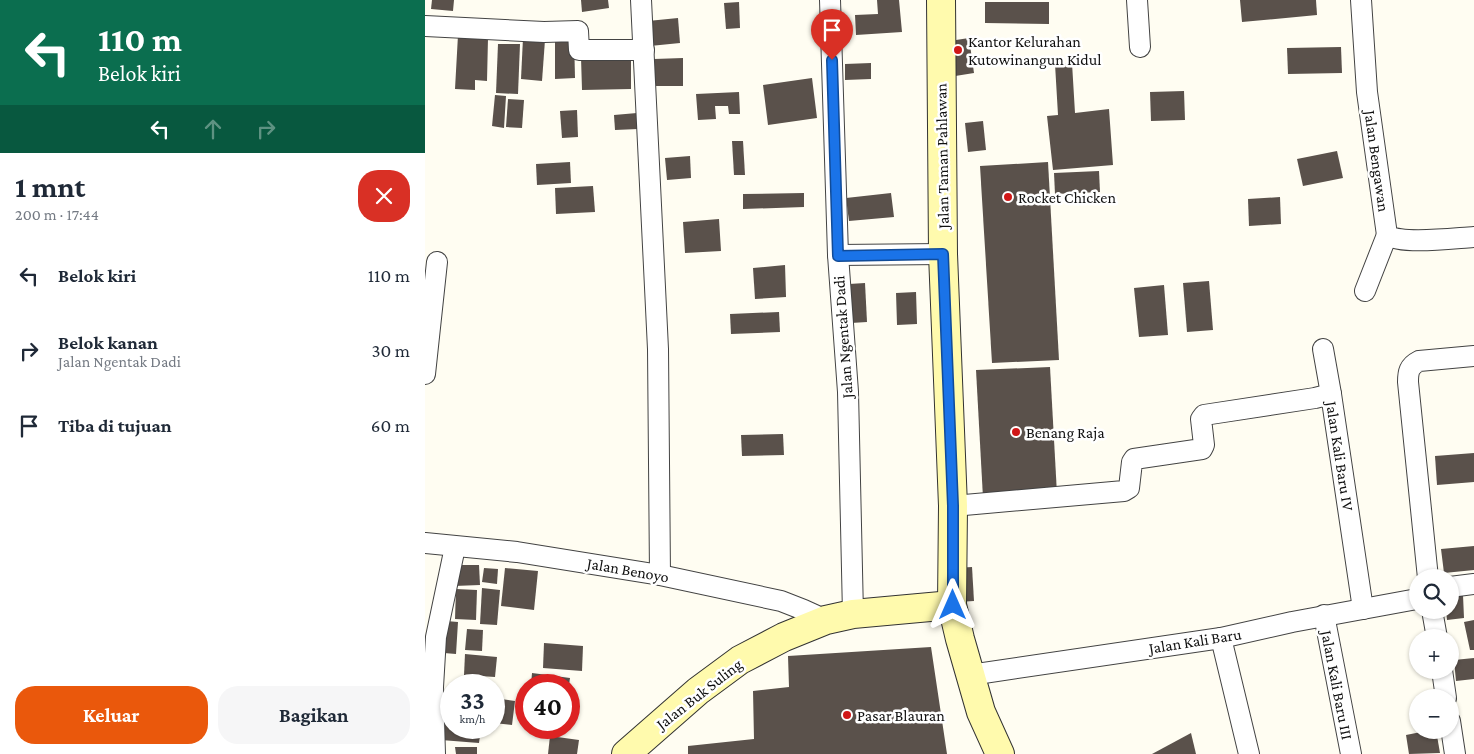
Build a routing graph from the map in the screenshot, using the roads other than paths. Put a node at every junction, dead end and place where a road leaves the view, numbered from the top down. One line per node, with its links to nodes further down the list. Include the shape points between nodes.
1 (641, 0): 8 (street)
2 (830, 0): 12 (street, Jalan Ngentak Dadi)
3 (941, 0): 11 (street, Jalan Taman Pahlawan)
4 (1137, 0): 7 (street)
5 (1361, 0): 9 (street, Jalan Bengawan, via 1367,92)
6 (425, 26): 8 (street, via 544,32 578,30 579,50)
7 (1140, 47)
8 (644, 50): 23 (street, via 658,348)
9 (1387, 234): 10 (street, Jalan Bengawan, via 1396,239 1410,240); 14 (street)
10 (1474, 237)
11 (943, 254): 12 (street); 19 (street, Jalan Taman Pahlawan)
12 (838, 256): 29 (street, Jalan Ngentak Dadi, via 848,392)
13 (437, 262): 17 (street)
14 (1365, 290)
15 (1323, 349): 18 (street)
16 (1474, 356): 22 (street, via 1419,361 1409,368)
17 (425, 374)
18 (1331, 394): 19 (street, Jalan Kali Baru IV, via 1204,415 1201,418 1202,449 1134,459 1129,488 1125,491); 28 (street, Jalan Kali Baru IV)
19 (953, 506): 27 (street, Jalan Taman Pahlawan)
20 (425, 543): 21 (street, Jalan Benoyo)
21 (455, 547): 23 (street, Jalan Benoyo, via 517,552); 32 (street)
22 (1427, 569)
23 (661, 575): 31 (street, Jalan Benoyo, via 781,601)
24 (1474, 584): 25 (street)
25 (1459, 586)
26 (1409, 600): 28 (street, Jalan Kali Baru)
27 (953, 605): 29 (street, Jalan Buk Suling); 34 (street, Jalan Taman Pahlawan)
28 (1363, 609): 30 (street, Jalan Kali Baru)
29 (853, 614): 31 (street, Jalan Buk Suling)
30 (1324, 616): 33 (street, Jalan Kali Baru); 40 (street, Jalan Kali Baru III)
31 (826, 620): 37 (street, Jalan Buk Suling, via 740,660 698,691)
32 (431, 637): 36 (street)
33 (1221, 638): 34 (street, Jalan Kali Baru); 39 (street)
34 (970, 675): 38 (street, Jalan Taman Pahlawan, via 981,712)
35 (1453, 739): 41 (street)
36 (435, 754)
37 (626, 754)
38 (1000, 754)
39 (1249, 754)
40 (1351, 754)
41 (1455, 754)

